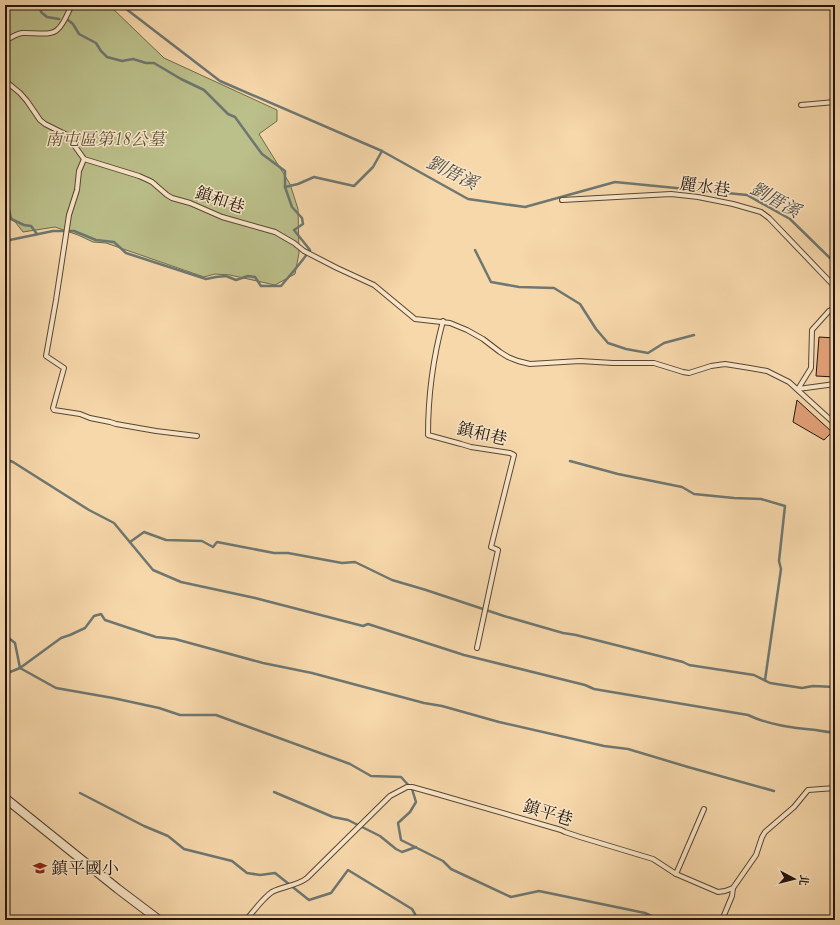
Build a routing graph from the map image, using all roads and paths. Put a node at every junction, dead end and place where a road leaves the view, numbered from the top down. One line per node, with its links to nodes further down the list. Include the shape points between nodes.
1 (72, 5): 2 (lane, via 55,32 20,34)
2 (5, 41)
3 (5, 82): 6 (lane, via 20,93 44,124 67,135)
4 (835, 102): 5 (lane)
5 (801, 105)
6 (84, 159): 10 (lane, 鎮和巷, via 139,176 152,182 172,198 222,217 275,232 294,242 304,251 374,286 415,319); 14 (lane, via 69,215 46,356 64,368 53,408 116,424)
7 (562, 200): 8 (lane, 麗水巷, via 671,194 698,197 761,212)
8 (835, 288)
9 (835, 308): 12 (lane, via 812,330 811,368)
10 (443, 321): 12 (lane, 鎮和巷, via 467,330 508,357 530,364 580,360 654,363 689,373 725,364 767,371); 15 (lane, 鎮和巷, via 431,383 428,435 514,455 491,547 498,550)
11 (835, 384): 12 (lane)
12 (798, 389): 13 (lane, 鎮和巷)
13 (835, 424)
14 (197, 436)
15 (477, 648)
16 (835, 788): 20 (lane, via 808,790 794,807 765,832 756,855)
17 (5, 798): 21 (street)
18 (704, 809): 19 (lane)
19 (676, 874): 20 (lane, 鎮平巷, via 718,892); 22 (lane, 鎮平巷, via 653,859 407,787 390,796 307,878 267,896)
20 (733, 888): 23 (lane)
21 (158, 920)
22 (246, 920)
23 (722, 920)

